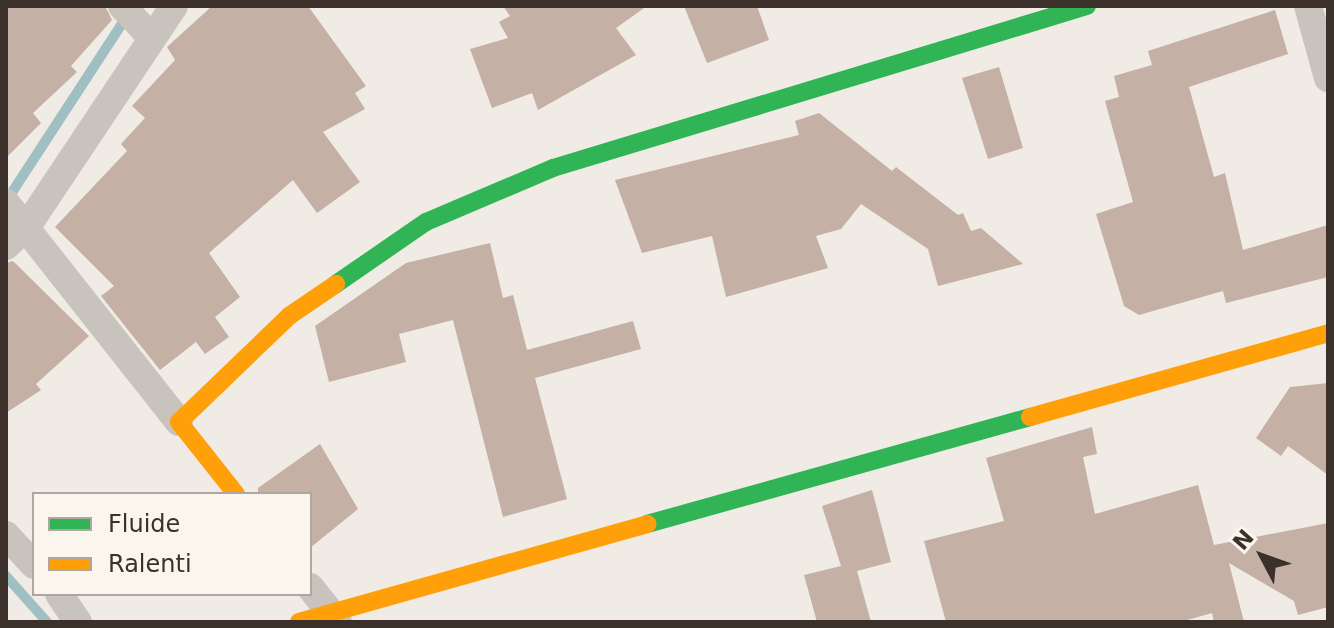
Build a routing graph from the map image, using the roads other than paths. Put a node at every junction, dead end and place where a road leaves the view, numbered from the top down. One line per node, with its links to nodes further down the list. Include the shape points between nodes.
1 (122, 6): 5 (street)
2 (174, 6): 5 (street)
3 (1087, 6): 11 (street, via 483,195 345,272 289,316)
4 (1308, 6): 6 (street)
5 (151, 37): 8 (street)
6 (1328, 78)
7 (6, 203): 8 (street)
8 (28, 225): 9 (street); 11 (street)
9 (6, 246)
10 (1328, 333): 17 (street)
11 (179, 422): 12 (street)
12 (234, 492)
13 (6, 535): 14 (street)
14 (32, 563)
15 (312, 590): 17 (street)
16 (60, 596): 18 (street)
17 (333, 616): 19 (street)
18 (78, 622)
19 (299, 622)

